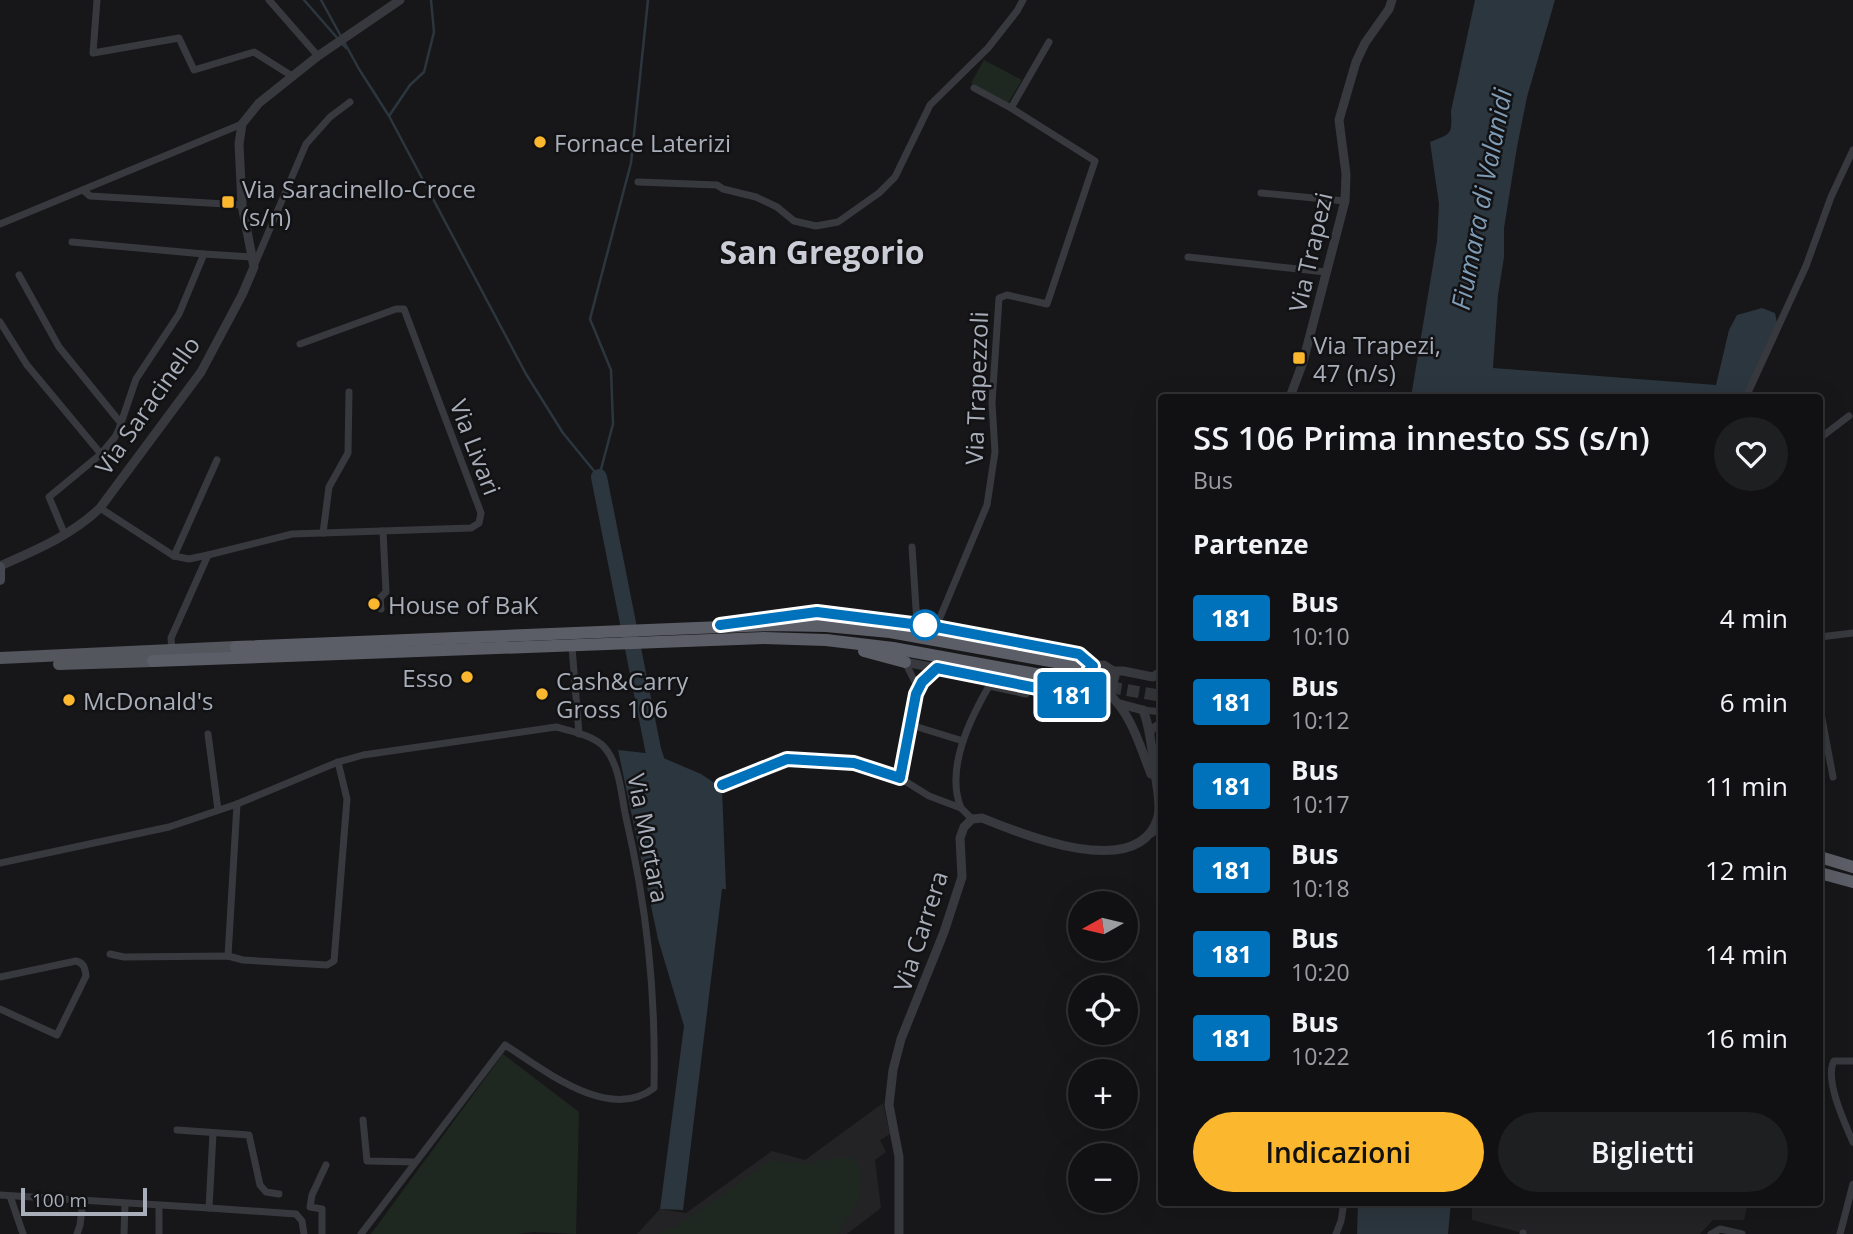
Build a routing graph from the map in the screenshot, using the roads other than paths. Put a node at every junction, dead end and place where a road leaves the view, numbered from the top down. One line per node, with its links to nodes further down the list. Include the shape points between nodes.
1 (97, 0): 8 (street, via 93,53 179,38 194,70 254,52)
2 (269, 0): 7 (street)
3 (400, 0): 7 (street)
4 (1023, 0): 14 (street, via 988,48 930,104 895,177 838,222 816,226 793,221 757,197 717,185)
5 (1392, 0): 17 (street, Via Trapezi, via 1364,43 1339,120)
6 (1049, 42): 11 (street)
7 (320, 54): 8 (street)
8 (292, 76): 12 (street)
9 (974, 88): 11 (street)
10 (350, 102): 24 (street, via 306,144)
11 (1011, 108): 50 (street, Via Trapezzoli, via 1095,162 1047,304 1007,295 999,298 992,403 995,452 987,505)
12 (242, 124): 15 (street); 18 (street)
13 (1853, 150): 31 (street)
14 (638, 182)
15 (83, 190): 18 (street, via 90,196); 19 (street)
16 (1261, 193): 17 (street)
17 (1345, 201): 25 (street, Via Trapezi)
18 (242, 205): 22 (street)
19 (0, 224)
20 (72, 242): 21 (street)
21 (204, 254): 22 (street); 33 (street, via 179,314 136,379)
22 (252, 257): 24 (street)
23 (1188, 257): 25 (street)
24 (254, 267): 37 (street, Via Saracinello, via 201,372)
25 (1326, 272): 30 (street, Via Trapezi)
26 (19, 275): 33 (street, via 59,347)
27 (0, 322): 35 (street, via 27,365)
28 (300, 344): 38 (street, Via Livari, via 396,309 404,310 409,319 481,513 479,523 471,528)
29 (349, 392): 39 (street, via 348,453 329,487)
30 (1291, 394)
31 (1747, 394)
32 (1849, 416): 34 (street)
33 (120, 422): 35 (street)
34 (1823, 436)
35 (101, 454): 40 (street, via 49,497)
36 (217, 460): 43 (street)
37 (100, 508): 40 (street, Via Saracinello); 43 (street)
38 (383, 531): 39 (street, Via Livari); 46 (street, via 386,592 380,598)
39 (323, 533): 42 (street, Via Livari, via 292,534)
40 (65, 535): 44 (street, Via Saracinello)
41 (912, 547): 48 (street)
42 (208, 555): 43 (street, Via Livari); 57 (street, via 171,638)
43 (174, 556)
44 (0, 567): 45 (main road, Via Saracinello)
45 (0, 580)
46 (381, 609)
47 (817, 612): 48 (street); 49 (highway)
48 (917, 624): 50 (street)
49 (720, 625): 51 (highway); 62 (highway, via 890,632)
50 (936, 627): 63 (street, via 1079,654)
51 (702, 633): 54 (highway); 55 (highway)
52 (1853, 633): 53 (street)
53 (1823, 637)
54 (588, 639): 56 (highway); 58 (highway)
55 (827, 640): 61 (highway); 67 (highway)
56 (572, 647): 58 (highway); 80 (street)
57 (172, 650): 58 (main road); 60 (main road)
58 (236, 653): 59 (highway)
59 (153, 661): 60 (main road)
60 (4, 662)
61 (905, 662): 64 (street); 69 (street)
62 (1078, 666)
63 (1093, 666): 65 (street, via 1104,665); 71 (street, via 1084,681)
64 (937, 668): 69 (street); 71 (street, via 1072,695)
65 (1113, 671): 66 (street, via 1153,677); 68 (street, via 1114,686)
66 (1158, 674)
67 (1074, 681)
68 (1108, 693): 71 (street); 72 (street)
69 (916, 694): 78 (street)
70 (1026, 694): 82 (street, via 989,686)
71 (1096, 695)
72 (1120, 704): 73 (street); 75 (street)
73 (1143, 710): 74 (street); 75 (street); 81 (street)
74 (1158, 712)
75 (1131, 722): 87 (street)
76 (1158, 724): 81 (street)
77 (1823, 724): 84 (street)
78 (911, 725): 82 (street); 85 (street)
79 (208, 734): 90 (street)
80 (579, 734): 83 (street, Via Mortara, via 556,727); 108 (street, Via Mortara, via 602,744 613,760 634,850 649,937 654,1088 618,1101 571,1088 505,1045)
81 (1149, 736): 87 (street)
82 (963, 741): 89 (street, via 956,789)
83 (338, 762): 88 (street, Via Mortara); 100 (street, via 347,799 334,961 327,965)
84 (1833, 777)
85 (900, 778): 86 (street, via 854,763 787,759); 89 (street)
86 (722, 785)
87 (1157, 788): 93 (street, via 1158,818)
88 (237, 804): 90 (street, Via Mortara); 100 (street)
89 (961, 808): 91 (street)
90 (218, 810): 95 (street, Via Mortara, via 169,827)
91 (972, 819): 93 (street, via 982,818 1038,840 1089,850 1124,847); 126 (street, Via Carrera, via 960,838 962,877 901,1039 889,1093 899,1157)
92 (1158, 829): 93 (street)
93 (1147, 836)
94 (1823, 858): 96 (highway)
95 (0, 863)
96 (1853, 867)
97 (1823, 874): 98 (highway)
98 (1853, 882)
99 (110, 954): 100 (street)
100 (228, 956)
101 (0, 977): 102 (street, via 76,961 85,967 86,976 57,1035)
102 (0, 1009)
103 (1853, 1061): 107 (street, via 1834,1061 1831,1070 1839,1111)
104 (363, 1120): 108 (street, via 368,1161)
105 (177, 1130): 106 (street)
106 (213, 1133): 111 (street, via 249,1135 260,1185 266,1192); 118 (street)
107 (1853, 1142)
108 (415, 1162): 125 (street)
109 (326, 1165): 124 (street, via 310,1207 322,1209)
110 (1853, 1184): 130 (street)
111 (279, 1194)
112 (0, 1195): 113 (street)
113 (10, 1196): 114 (street); 119 (street)
114 (83, 1201): 115 (street); 120 (street)
115 (125, 1204): 116 (street); 121 (street)
116 (159, 1206): 118 (street); 122 (street)
117 (1343, 1206): 127 (street)
118 (209, 1208): 123 (street, via 296,1214)
119 (23, 1234)
120 (77, 1234)
121 (124, 1234)
122 (159, 1234)
123 (304, 1234)
124 (322, 1234)
125 (361, 1234)
126 (900, 1234)
127 (1336, 1234)
128 (1711, 1234): 129 (street, via 1720,1229)
129 (1742, 1234)
130 (1840, 1234)

